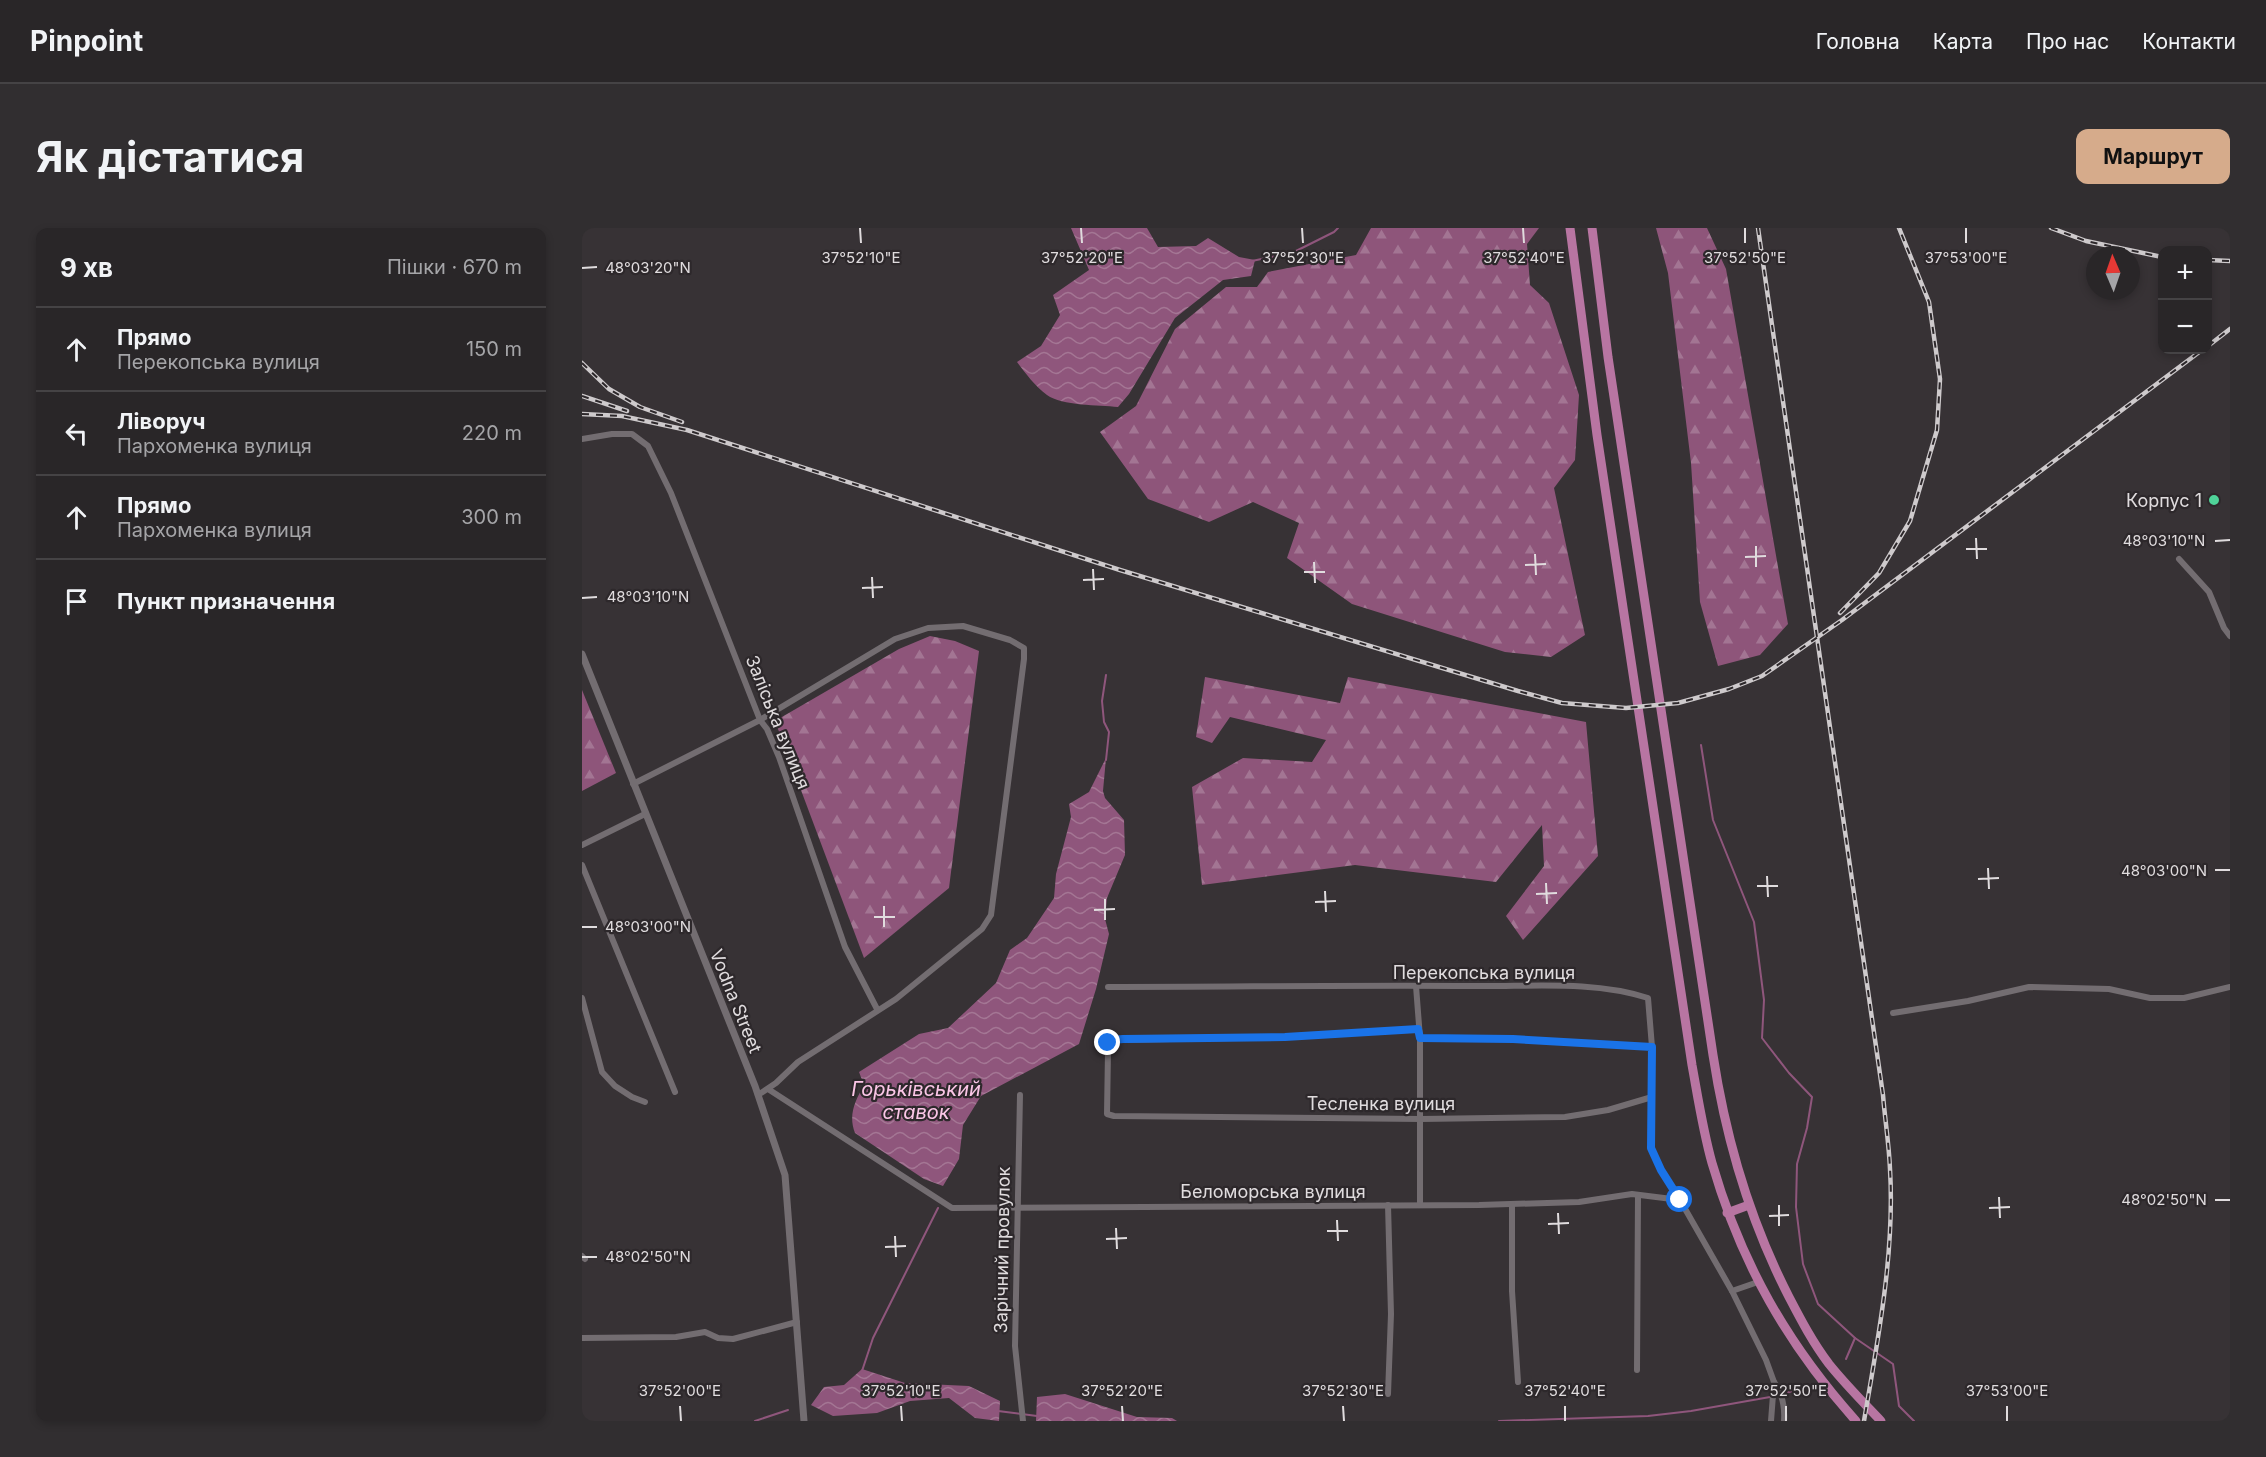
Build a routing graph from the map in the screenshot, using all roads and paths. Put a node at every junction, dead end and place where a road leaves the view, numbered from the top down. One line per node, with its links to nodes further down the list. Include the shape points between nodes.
1 (1570, 228): 35 (main road, via 1583,341 1692,1065 1710,1154)
2 (1592, 228): 33 (main road, via 1719,1093)
3 (582, 439): 7 (street, Заліська вулиця, via 632,434 648,446 671,493)
4 (2180, 559): 5 (street, via 2209,592)
5 (2230, 636)
6 (582, 654): 8 (street, Vodna Street)
7 (760, 720): 8 (street); 16 (street, Заліська вулиця, via 779,756 845,947); 16 (street, via 895,639 928,628 963,626 1024,648 991,915 982,929 896,999)
8 (633, 784): 9 (street, Vodna Street)
9 (645, 814): 10 (street); 23 (street, Vodna Street)
10 (582, 845)
11 (582, 865): 22 (street)
12 (1416, 986): 13 (street, Перекопська вулиця); 18 (street); 20 (street, Перекопська вулиця, via 1625,991 1648,998)
13 (1108, 987)
14 (2230, 987): 17 (street, via 2184,998 2150,998 2109,989 2029,987)
15 (582, 998): 26 (street, via 602,1072 615,1086)
16 (877, 1009): 21 (street, via 798,1062)
17 (1893, 1013)
18 (1418, 1029): 19 (street); 27 (street, Тесленка вулиця, via 1285,1037 1113,1040 1108,1043 1107,1114)
19 (1420, 1038): 20 (street); 27 (street)
20 (1652, 1047): 25 (street, Перекопська вулиця)
21 (768, 1089): 23 (street); 34 (street, Беломорська вулиця, via 952,1208)
22 (675, 1092)
23 (758, 1095): 38 (street, Vodna Street, via 785,1175)
24 (1020, 1095): 34 (street, Зарічний провулок)
25 (1652, 1097): 27 (street, Тесленка вулиця, via 1565,1117); 29 (street, Перекопська вулиця, via 1651,1148)
26 (645, 1102)
27 (1421, 1119): 32 (street)
28 (1638, 1195): 29 (street, Беломорська вулиця); 30 (street, Беломорська вулиця); 40 (street)
29 (1680, 1200): 37 (street)
30 (1512, 1204): 32 (street, Беломорська вулиця); 41 (street)
31 (1388, 1205): 32 (street, Беломорська вулиця); 34 (street, Беломорська вулиця); 43 (street)
32 (1420, 1205)
33 (1749, 1205): 35 (main road); 49 (main road, via 1780,1277 1817,1347)
34 (1017, 1208): 45 (street, Зарічний провулок, via 1015,1346)
35 (1728, 1213): 36 (main road)
36 (1758, 1282): 37 (street); 48 (main road, via 1801,1354)
37 (1732, 1291): 42 (street)
38 (797, 1322): 39 (street, via 733,1339 705,1332 676,1337); 44 (street, Vodna Street)
39 (582, 1338)
40 (1637, 1370)
41 (1518, 1382)
42 (1774, 1382): 46 (street); 47 (street, via 1782,1400)
43 (1388, 1394)
44 (804, 1421)
45 (1023, 1421)
46 (1771, 1421)
47 (1784, 1421)
48 (1856, 1421)
49 (1881, 1421)

